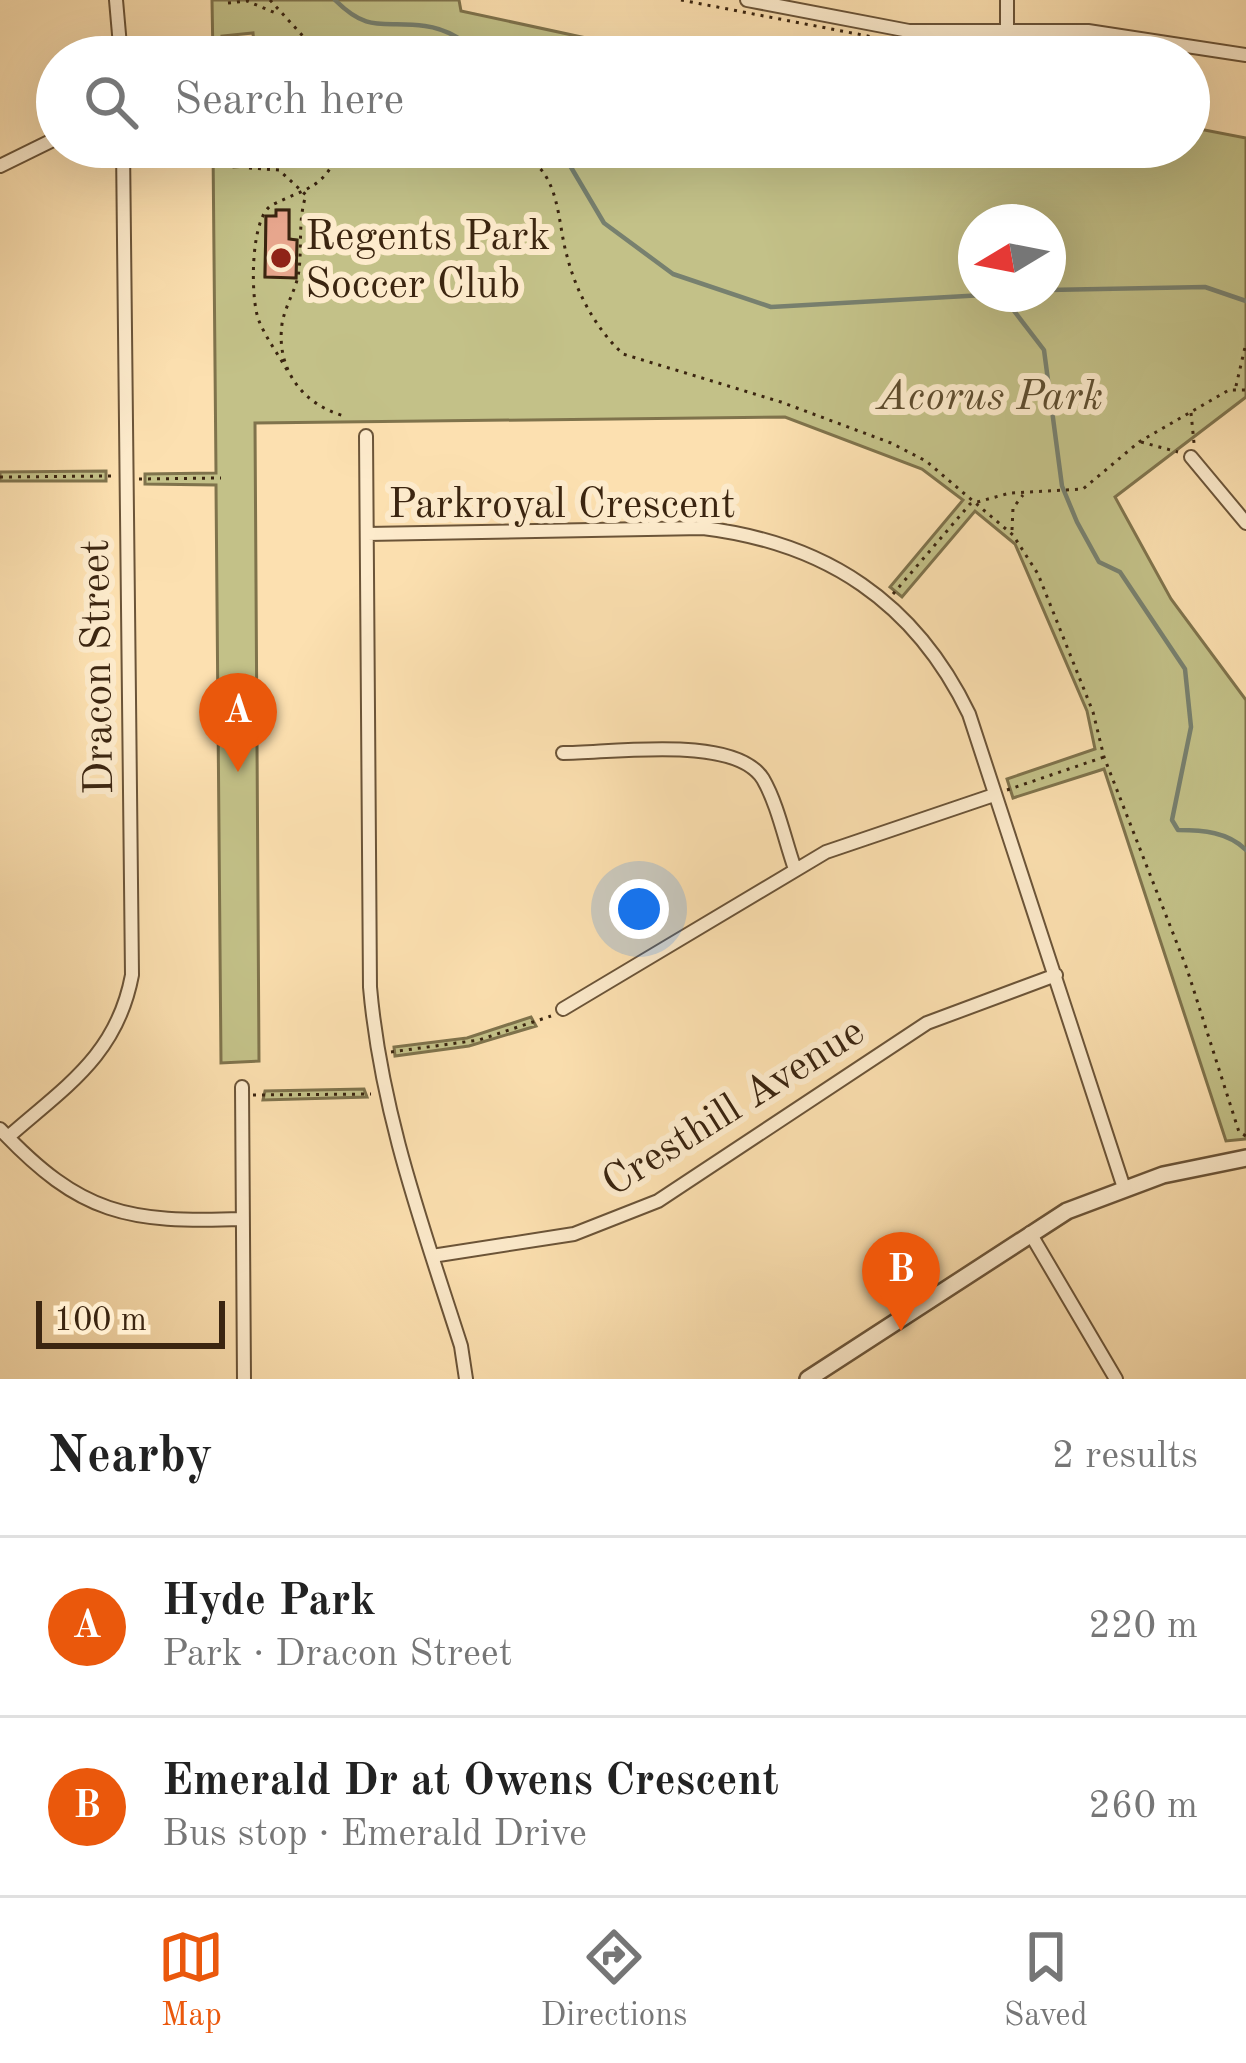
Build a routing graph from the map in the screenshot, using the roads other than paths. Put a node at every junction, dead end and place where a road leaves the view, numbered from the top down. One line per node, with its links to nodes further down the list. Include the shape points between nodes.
1 (116, 0): 5 (street)
2 (747, 0): 4 (street, via 892,29)
3 (1007, 0): 4 (street)
4 (1007, 30): 6 (street)
5 (119, 36)
6 (1121, 36)
7 (1210, 50): 8 (street)
8 (1246, 55)
9 (36, 149): 10 (street)
10 (0, 166)
11 (123, 168): 22 (street, Dracon Street, via 132,975 104,1048)
12 (367, 436): 15 (street)
13 (1191, 457): 14 (street)
14 (1246, 524)
15 (367, 534): 17 (street, Parkroyal Crescent, via 704,528 816,556 887,600 951,677); 27 (street, Parkroyal Crescent, via 376,1054)
16 (563, 753): 18 (street, via 720,751 746,761 763,779)
17 (994, 795): 18 (street); 19 (street, Parkroyal Crescent)
18 (795, 869): 20 (street)
19 (1056, 975): 24 (street, Parkroyal Crescent); 27 (street, Cresthill Avenue, via 927,1023 619,1219 554,1239)
20 (563, 1009)
21 (242, 1091): 25 (street)
22 (4, 1133): 25 (street, via 62,1188 125,1217)
23 (1246, 1158): 24 (street)
24 (1124, 1188): 26 (street)
25 (242, 1220): 28 (street)
26 (1030, 1233): 30 (street); 31 (street)
27 (432, 1256): 29 (street, Parkroyal Crescent)
28 (244, 1379)
29 (466, 1379)
30 (808, 1379)
31 (1116, 1379)

